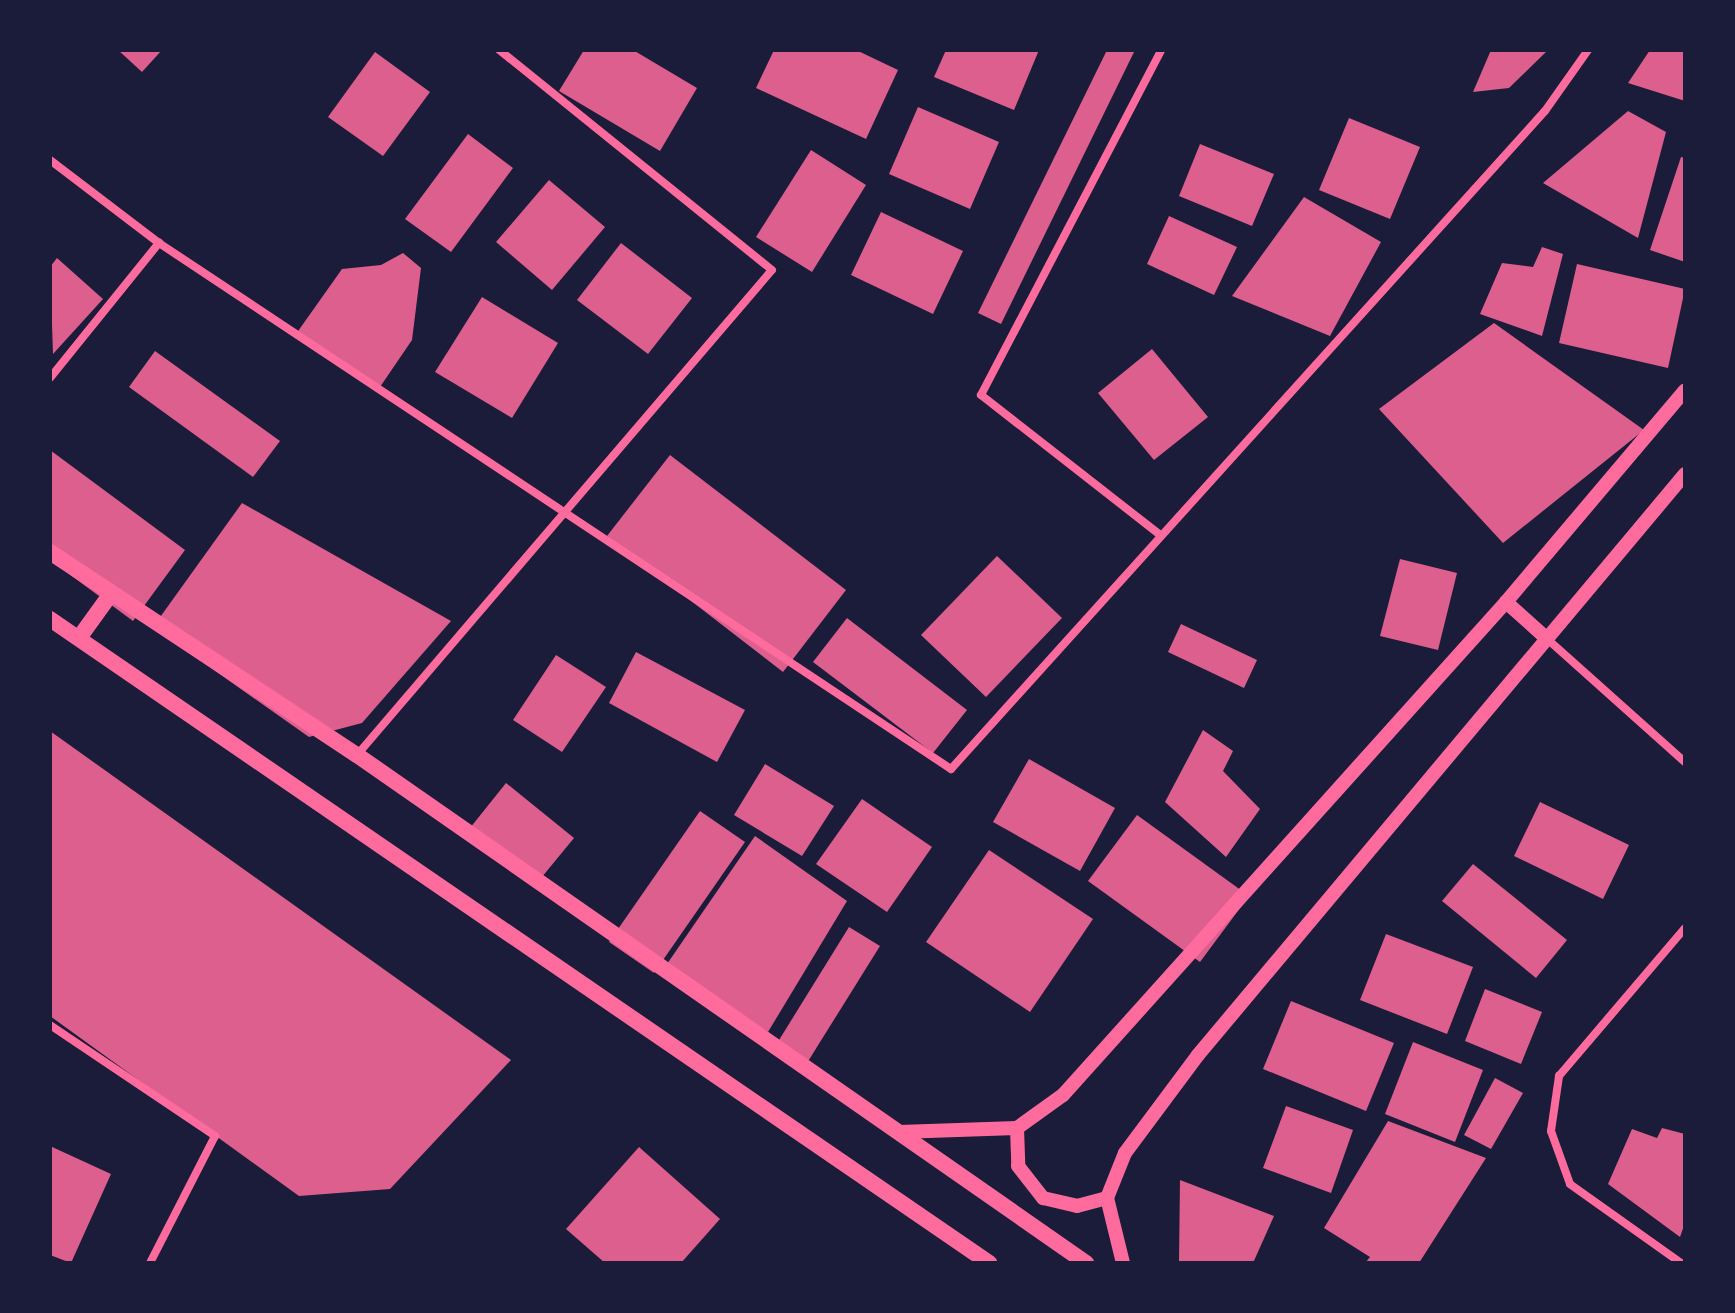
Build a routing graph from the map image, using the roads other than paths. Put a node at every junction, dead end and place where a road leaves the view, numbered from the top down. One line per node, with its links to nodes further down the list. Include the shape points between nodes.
1 (499, 50): 9 (street, via 772,270)
2 (1161, 50): 10 (street, via 981,395)
3 (1588, 50): 10 (street, via 1545,111)
4 (50, 160): 5 (street)
5 (159, 243): 6 (street); 9 (street)
6 (50, 378)
7 (1685, 390): 13 (street)
8 (1685, 474): 15 (street)
9 (561, 511): 10 (street, via 951,769); 17 (street)
10 (1159, 534)
11 (50, 552): 12 (main road)
12 (110, 595): 16 (main road); 17 (main road)
13 (1506, 602): 15 (street); 21 (street, via 1063,1095)
14 (50, 619): 16 (main road)
15 (1545, 637): 18 (street); 23 (street, via 1198,1055 1125,1153)
16 (79, 638): 24 (main road)
17 (357, 755): 22 (main road)
18 (1685, 762)
19 (1685, 928): 29 (street, via 1559,1076 1551,1131 1570,1184)
20 (50, 1025): 25 (street, via 215,1136)
21 (1017, 1128): 22 (street); 23 (street, via 1018,1166 1043,1198 1077,1206)
22 (899, 1132): 27 (main road)
23 (1107, 1198): 28 (street)
24 (966, 1256): 26 (main road)
25 (150, 1263)
26 (989, 1263)
27 (1086, 1263)
28 (1123, 1263)
29 (1681, 1263)

